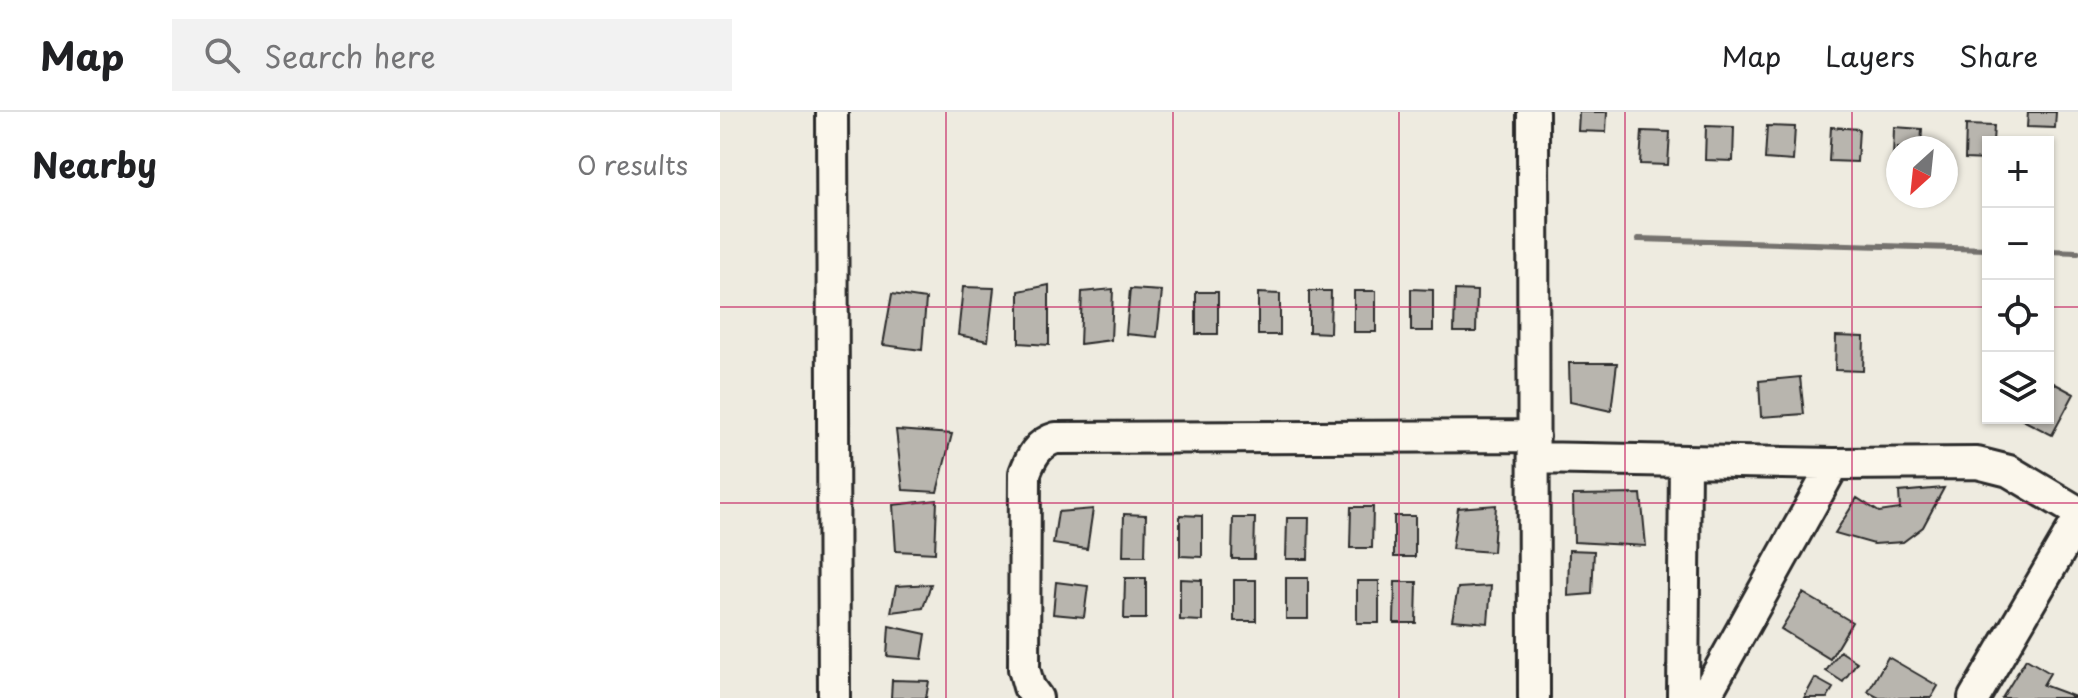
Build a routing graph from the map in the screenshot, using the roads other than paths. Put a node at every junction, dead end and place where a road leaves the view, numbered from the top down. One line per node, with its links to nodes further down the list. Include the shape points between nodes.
1 (832, 112): 8 (street)
2 (1533, 112): 3 (street)
3 (1534, 447): 4 (street); 9 (street, via 1046,441 1025,473 1024,669); 10 (street)
4 (1685, 463): 5 (street); 11 (street)
5 (1834, 464): 6 (street, via 1977,463 2009,471); 12 (street)
6 (2078, 512)
7 (2078, 520): 13 (street)
8 (834, 698)
9 (1037, 698)
10 (1534, 698)
11 (1683, 698)
12 (1704, 698)
13 (1974, 698)

